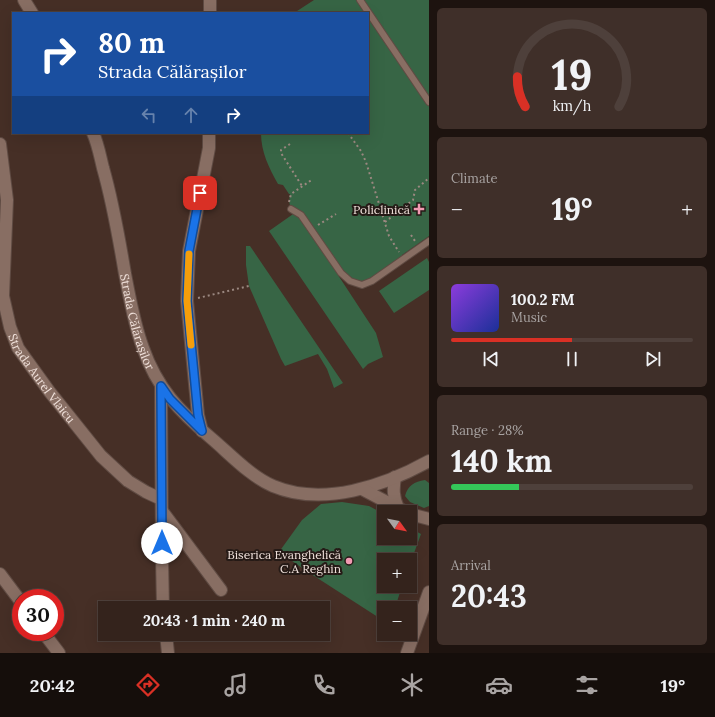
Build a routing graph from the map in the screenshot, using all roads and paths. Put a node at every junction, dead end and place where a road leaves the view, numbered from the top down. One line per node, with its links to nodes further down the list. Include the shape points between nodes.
1 (210, 0): 3 (street)
2 (360, 0): 4 (lane)
3 (210, 12)
4 (368, 12)
5 (369, 13): 6 (lane)
6 (429, 102)
7 (93, 134): 23 (street, Strada Călărașilor, via 111,197 135,321 142,347)
8 (210, 134): 24 (street, via 189,251 187,301 198,415)
9 (349, 134): 17 (path, via 362,151)
10 (0, 144): 28 (street, Strada Aurel Vlaicu, via 7,200 3,296 18,348 101,456 128,482)
11 (290, 144): 14 (path, via 281,153)
12 (429, 178): 17 (path, via 415,190 413,200)
13 (313, 179): 14 (path)
14 (302, 186): 15 (path, via 291,194)
15 (291, 209): 18 (lane, via 301,215)
16 (336, 214): 18 (path)
17 (385, 222): 20 (path, via 389,236)
18 (312, 230): 20 (lane, via 341,273 350,281 362,285)
19 (429, 241): 20 (lane)
20 (404, 259)
21 (249, 286): 22 (path)
22 (197, 298)
23 (161, 386): 24 (street, Strada Călărașilor, via 170,399); 28 (street)
24 (202, 431): 27 (street, Strada Călărașilor, via 272,485 286,490 319,494)
25 (429, 461): 26 (street, Strada Călărașilor)
26 (396, 477): 27 (street, Strada Călărașilor); 30 (street, via 393,492)
27 (362, 489): 29 (street)
28 (162, 505): 35 (street); 37 (street)
29 (392, 505)
30 (398, 505)
31 (417, 516): 32 (street)
32 (429, 519)
33 (0, 574): 34 (street)
34 (12, 590)
35 (220, 590)
36 (429, 592): 42 (street)
37 (163, 601)
38 (50, 641): 40 (street)
39 (167, 641): 41 (street)
40 (59, 653)
41 (168, 653)
42 (407, 653)

